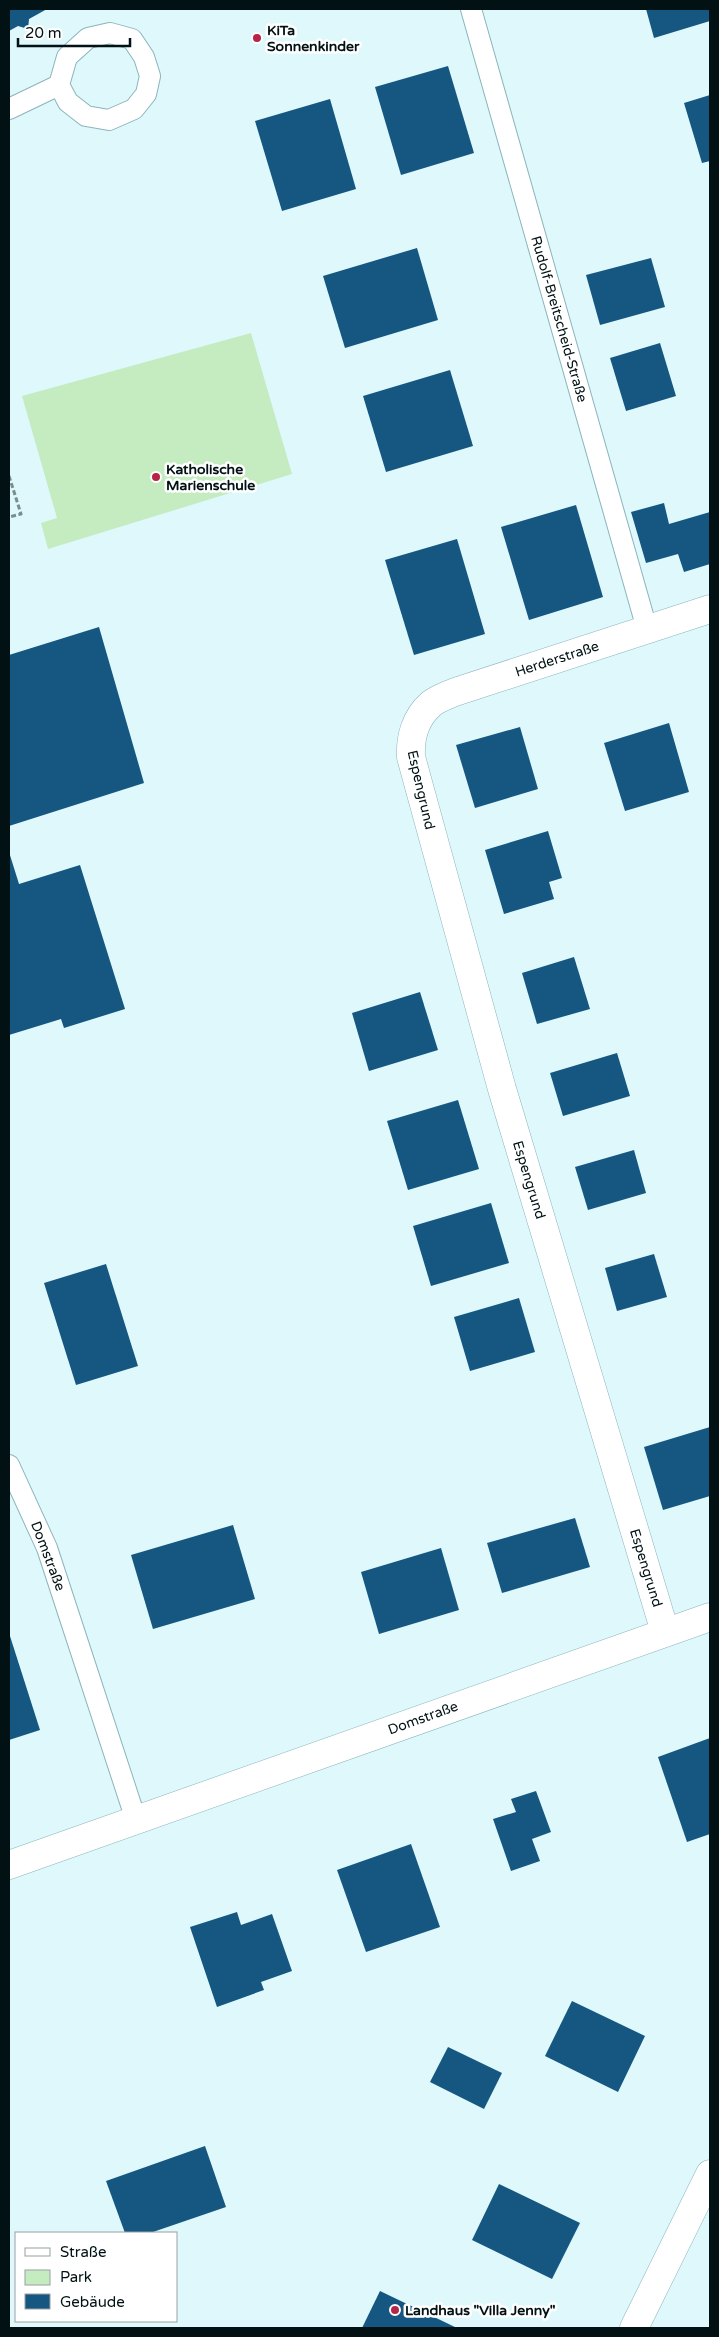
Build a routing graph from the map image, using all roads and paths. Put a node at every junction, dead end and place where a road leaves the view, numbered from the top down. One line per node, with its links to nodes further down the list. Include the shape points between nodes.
1 (471, 9): 7 (lane, Rudolf-Breitscheid-Straße)
2 (59, 85): 2 (lane, via 68,102 86,116 109,120 134,109 146,94 150,76 144,57 132,39 110,33 88,38 67,57); 3 (lane)
3 (9, 109)
4 (9, 476): 5 (path, via 21,514)
5 (9, 517)
6 (710, 609): 7 (street, Herderstraße)
7 (647, 629): 8 (street, Herderstraße, via 455,692 431,704)
8 (415, 726): 11 (street, Espengrund, via 410,757 502,1089)
9 (9, 1465): 12 (lane, Domstraße, via 47,1548)
10 (710, 1617): 11 (street, Domstraße)
11 (666, 1632): 12 (street, Domstraße)
12 (136, 1820): 13 (street, Domstraße)
13 (9, 1865)
14 (710, 2174): 15 (street)
15 (634, 2328)

